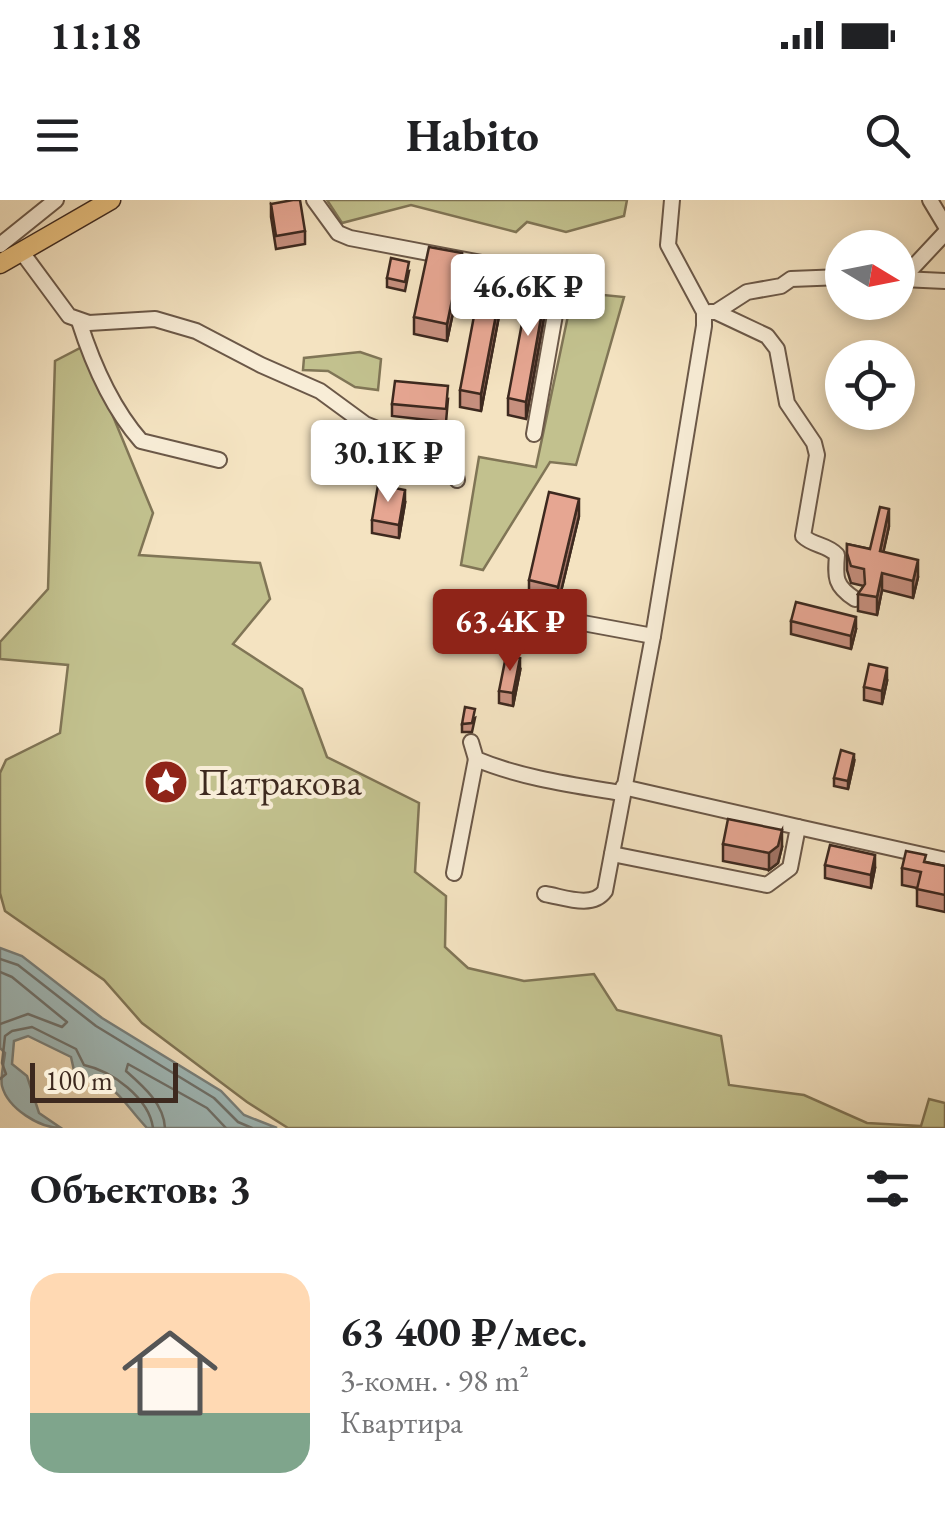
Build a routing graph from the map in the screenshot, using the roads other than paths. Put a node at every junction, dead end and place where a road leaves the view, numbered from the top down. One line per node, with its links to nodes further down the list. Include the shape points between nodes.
1 (56, 200): 8 (lane)
2 (110, 200): 9 (main road)
3 (314, 200): 17 (lane, via 338,233 350,238 555,277 559,292)
4 (672, 200): 15 (lane, via 668,246)
5 (930, 200): 6 (lane)
6 (945, 224)
7 (945, 233): 11 (lane)
8 (0, 245)
9 (21, 251): 10 (main road); 16 (lane, via 61,309)
10 (0, 264)
11 (915, 264)
12 (825, 279): 15 (lane, via 747,292)
13 (915, 280): 14 (lane)
14 (945, 281)
15 (710, 312): 20 (lane, via 767,336 777,349 787,403 816,456 802,536 838,555 839,589); 22 (lane)
16 (79, 321): 18 (lane, via 98,370 141,441); 19 (lane, via 155,319 196,330 320,391 364,424 440,444 450,452)
17 (534, 434)
18 (219, 460)
19 (457, 480)
20 (855, 599)
21 (524, 612): 22 (lane)
22 (652, 636): 25 (lane)
23 (471, 742): 24 (lane)
24 (476, 759): 25 (lane, via 564,784); 29 (lane)
25 (622, 790): 26 (lane); 27 (lane)
26 (798, 827): 27 (lane, via 790,868 767,885); 28 (lane)
27 (612, 854): 30 (lane, via 600,898)
28 (945, 860)
29 (454, 873)
30 (545, 894)

